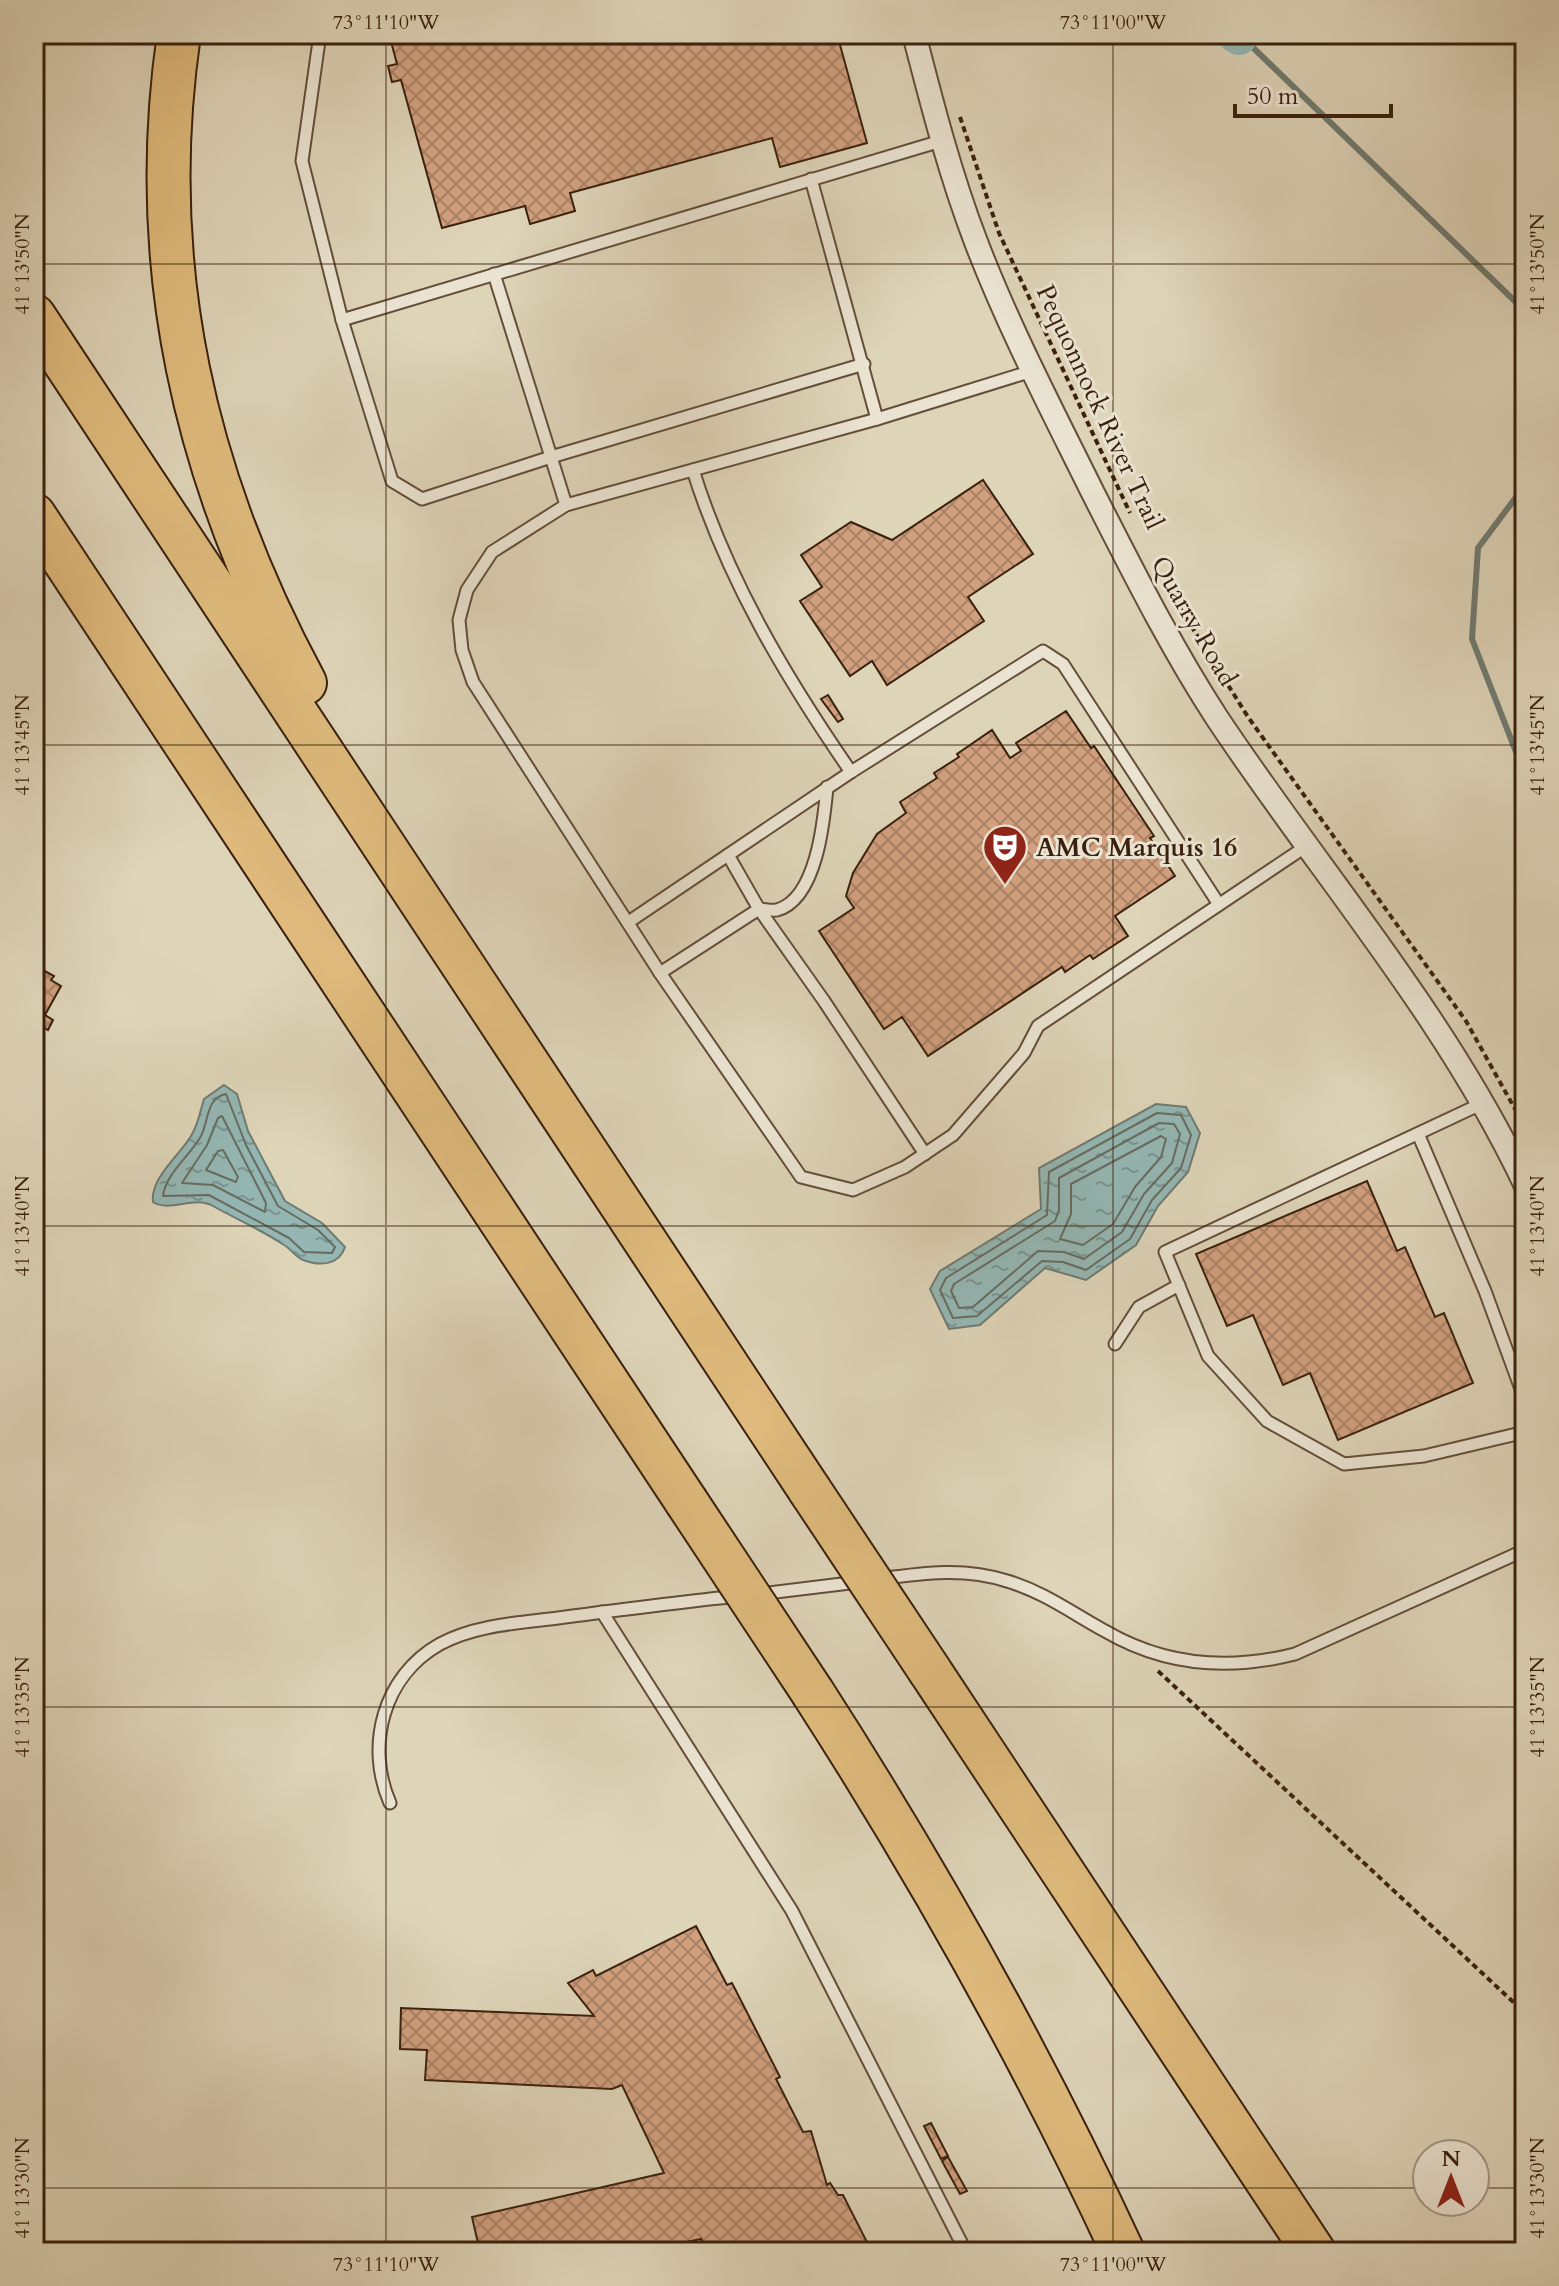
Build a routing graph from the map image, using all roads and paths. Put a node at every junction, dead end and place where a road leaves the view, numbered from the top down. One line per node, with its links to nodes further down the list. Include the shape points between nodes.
1 (179, 34): 26 (highway, via 168,179 170,247 185,363 214,477 267,610)
2 (320, 34): 9 (lane, via 302,161)
3 (914, 34): 5 (street, Quarry Road)
4 (960, 117): 17 (path, Pequonnock River Trail, via 999,233)
5 (941, 141): 6 (lane); 11 (street, Quarry Road, via 976,242)
6 (811, 179): 7 (lane); 10 (lane)
7 (494, 274): 9 (lane); 13 (lane)
8 (34, 316): 26 (highway)
9 (342, 320): 13 (lane, via 392,481 422,499)
10 (864, 364): 12 (lane); 13 (lane)
11 (1032, 371): 12 (lane); 21 (street, Quarry Road, via 1139,582 1215,714)
12 (877, 419): 14 (lane)
13 (551, 457): 15 (lane)
14 (693, 470): 15 (lane); 19 (lane, via 710,525 735,578 789,678)
15 (566, 505): 25 (lane, via 492,552 467,590 459,620 462,650 473,682 503,734)
16 (35, 517): 42 (highway, bridge, via 813,1693 925,1875)
17 (1136, 527)
18 (1165, 584): 29 (path, via 1248,717 1466,1021)
19 (851, 772): 20 (lane); 23 (lane, via 1043,651 1063,664)
20 (827, 787): 22 (lane); 24 (lane, via 814,865 794,900 778,910)
21 (1305, 847): 23 (lane); 28 (street, Quarry Road, via 1442,1033)
22 (728, 855): 24 (lane); 25 (lane)
23 (1218, 903): 31 (lane, via 1038,1026 1024,1053 989,1095 953,1135)
24 (759, 909): 27 (lane); 31 (lane)
25 (630, 921): 27 (lane)
26 (437, 927): 43 (highway, bridge)
27 (660, 973): 31 (lane, via 801,1177 853,1190)
28 (1483, 1103): 30 (lane); 32 (street, Quarry Road)
29 (1525, 1127)
30 (1419, 1136): 33 (lane, via 1165,1252); 35 (lane)
31 (925, 1154)
32 (1525, 1184)
33 (1179, 1285): 34 (lane, via 1139,1307); 36 (lane, via 1208,1356 1267,1421 1344,1464 1424,1456)
34 (1115, 1344)
35 (1525, 1400)
36 (1525, 1432)
37 (1525, 1550): 39 (lane, via 1295,1654 1257,1663 1194,1663)
38 (602, 1612): 39 (lane, via 951,1571 1035,1591); 40 (lane, via 467,1633 406,1672 379,1730 377,1761); 44 (lane, via 792,1911)
39 (1131, 1645): 41 (path)
40 (390, 1803)
41 (1525, 2013)
42 (1030, 2062): 45 (highway); 46 (highway)
43 (1277, 2196): 47 (highway); 48 (highway)
44 (966, 2252)
45 (1104, 2252)
46 (1123, 2252)
47 (1314, 2252)
48 (1322, 2252)

